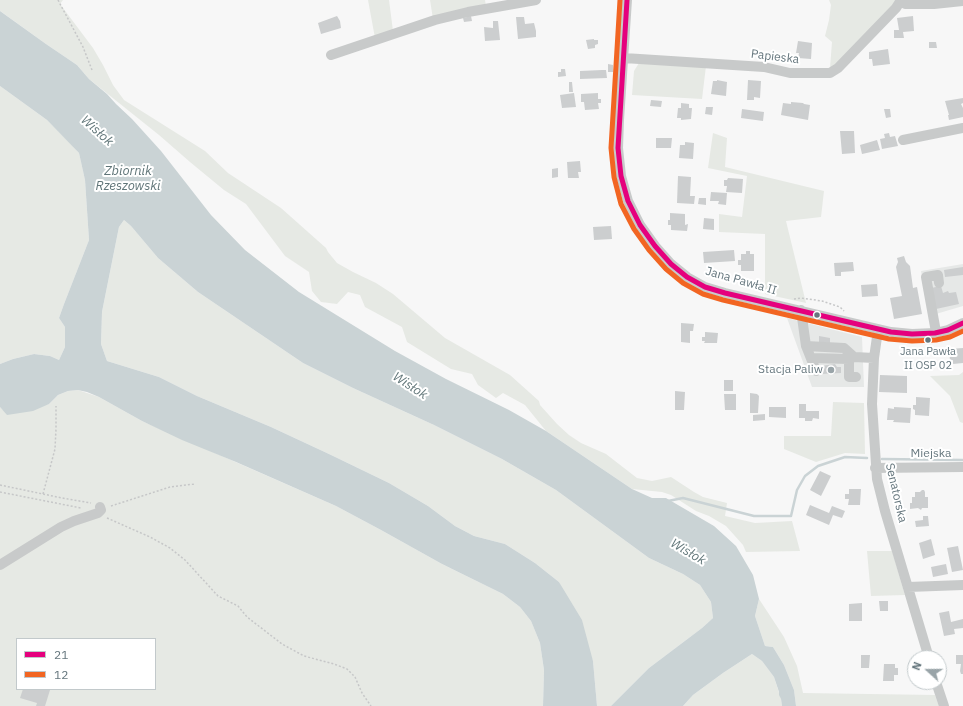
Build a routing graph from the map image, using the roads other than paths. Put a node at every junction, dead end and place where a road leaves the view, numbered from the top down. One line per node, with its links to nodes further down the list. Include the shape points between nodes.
1 (536, 0): 6 (street, via 435,20)
2 (627, 0): 7 (street, Jana Pawła II)
3 (925, 0): 5 (street)
4 (963, 1): 5 (street)
5 (901, 4): 7 (street, Papieska, via 830,73 790,73 764,67)
6 (331, 55)
7 (624, 58): 11 (street, Jana Pawła II, via 618,148 621,176 628,201 640,225 671,264 705,287)
8 (963, 128): 9 (street)
9 (903, 140)
10 (939, 283): 14 (street, via 938,275 926,277)
11 (801, 310): 13 (street, Jana Pawła II); 15 (street)
12 (963, 323): 14 (street, Jana Pawła II)
13 (878, 330): 14 (street, Jana Pawła II, via 912,334); 17 (street, Senatorska)
14 (936, 332)
15 (808, 352): 16 (street, via 844,348); 18 (street)
16 (851, 357): 17 (street); 19 (street, via 849,377)
17 (874, 358): 21 (street, Senatorska, via 872,404)
18 (816, 371)
19 (856, 377)
20 (963, 467): 21 (street, Miejska)
21 (875, 468): 25 (street, Senatorska)
22 (100, 510): 23 (street, via 61,527)
23 (0, 565)
24 (963, 585): 25 (street)
25 (908, 587): 26 (street, Senatorska)
26 (927, 650)
27 (939, 690): 28 (street)
28 (944, 706)

